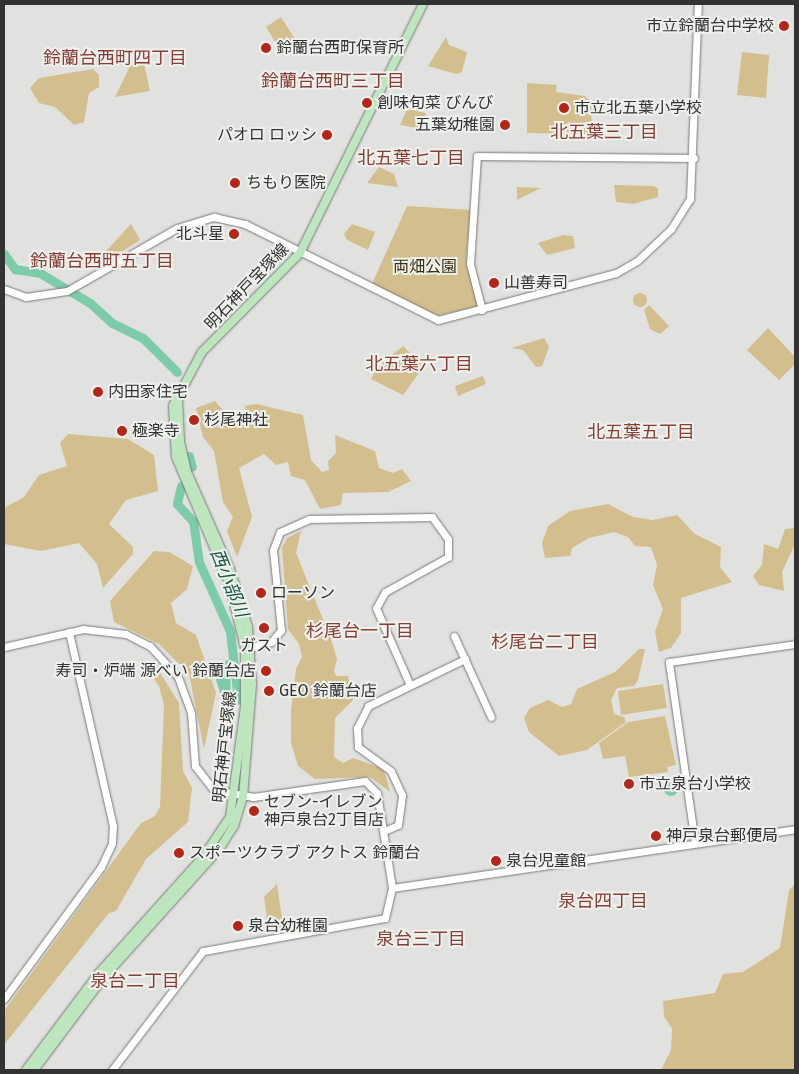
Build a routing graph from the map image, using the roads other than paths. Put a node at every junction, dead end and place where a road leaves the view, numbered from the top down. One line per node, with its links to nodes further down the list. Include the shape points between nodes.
1 (423, 4): 4 (main road, 明石神戸宝塚線)
2 (698, 4): 3 (street)
3 (694, 158): 6 (street, via 692,193 684,213 637,261 616,272); 6 (street, via 478,156 470,264)
4 (300, 253): 5 (street, via 246,224 214,217 177,228 67,291 26,297); 6 (street, via 422,315 443,320); 7 (main road, 明石神戸宝塚線, via 202,352)
5 (4, 289)
6 (482, 310)
7 (178, 398): 12 (main road, 明石神戸宝塚線, via 182,455 240,594); 16 (main road, 明石神戸宝塚線, via 172,430 176,457 229,583 245,648)
8 (70, 632): 11 (street); 16 (street, via 102,630 126,634 166,660 178,677 191,712 199,775 214,790); 21 (street, via 113,826 112,843 101,867)
9 (454, 636): 13 (street)
10 (795, 644): 19 (street, via 669,662)
11 (4, 647)
12 (251, 647): 14 (street, via 271,642 281,630 273,550 280,532 310,519 432,517 448,539 448,557 385,592 376,608); 16 (main road, 明石神戸宝塚線, via 252,684)
13 (465, 658): 14 (street); 15 (street)
14 (410, 685): 18 (street, via 368,706 355,737 358,747 386,765 398,783 402,818 391,831)
15 (490, 717)
16 (239, 797): 18 (street, via 365,781 377,793); 22 (main road, 明石神戸宝塚線, via 221,836 98,974); 23 (main road, 明石神戸宝塚線, via 234,826 220,848 103,978)
17 (795, 829): 19 (street)
18 (384, 830): 20 (street)
19 (695, 843): 20 (street)
20 (392, 888): 24 (street, via 391,907 376,923 203,951)
21 (4, 999)
22 (26, 1070)
23 (34, 1070)
24 (112, 1070)

